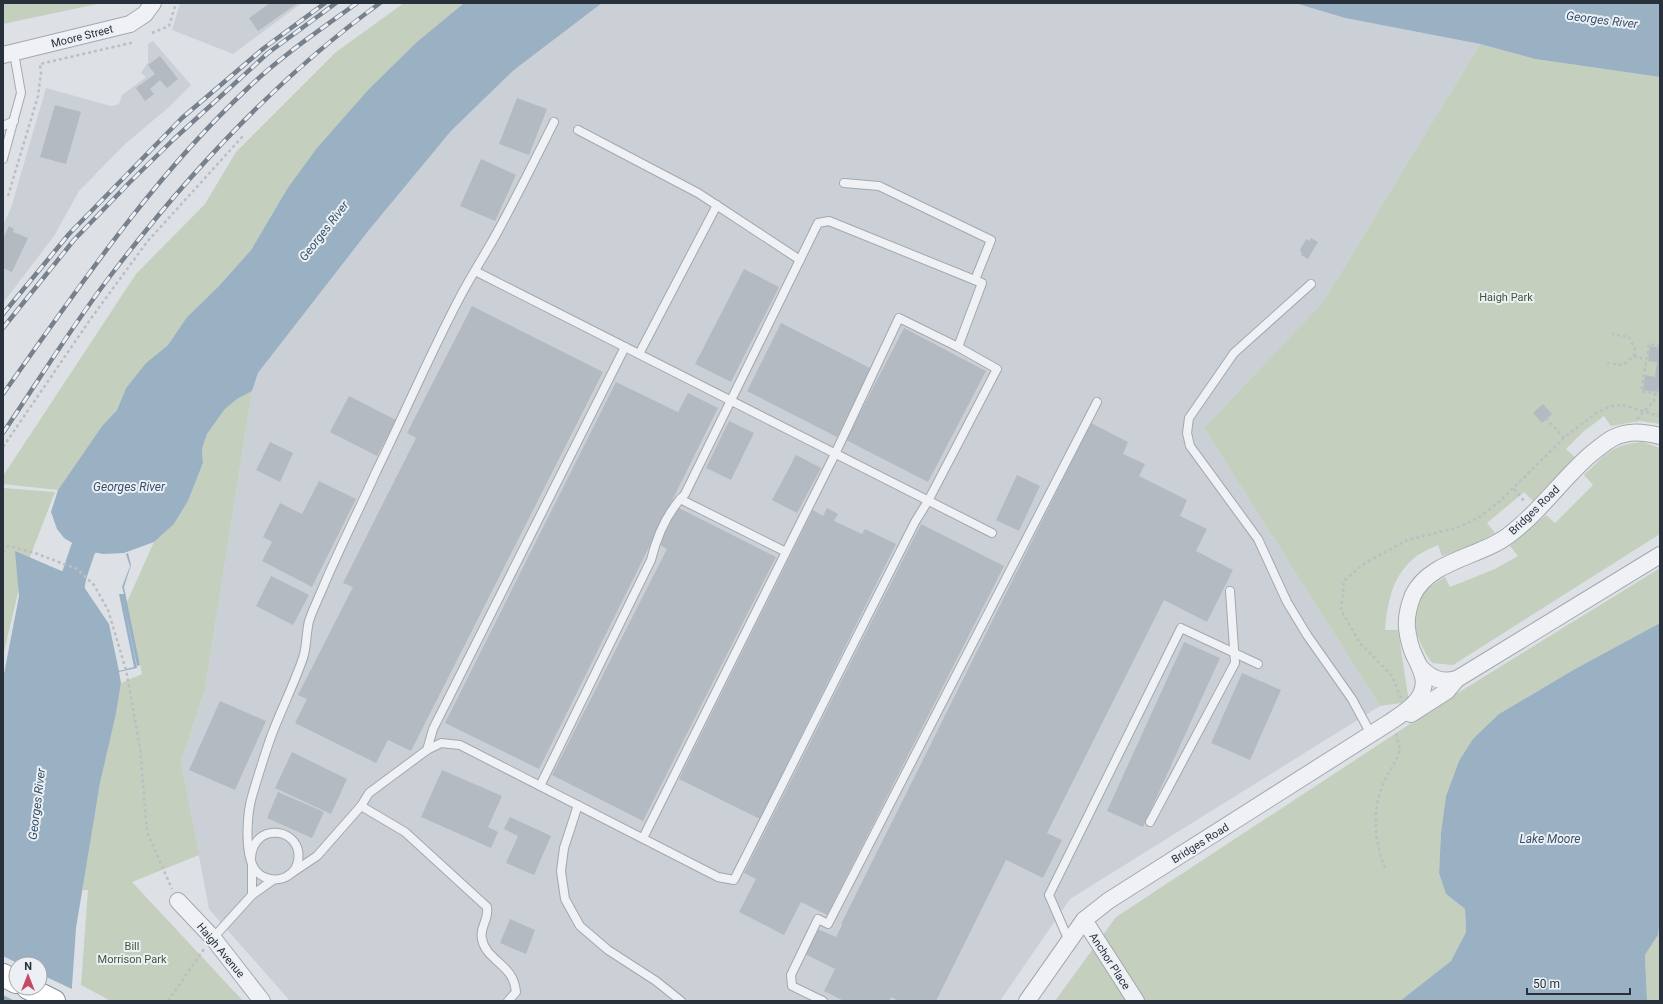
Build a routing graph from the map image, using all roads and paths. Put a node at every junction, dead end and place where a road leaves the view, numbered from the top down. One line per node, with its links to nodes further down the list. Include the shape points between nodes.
1 (153, 3): 5 (street, Moore Street, via 145,14 130,24)
2 (176, 3): 3 (path, via 169,26)
3 (152, 33)
4 (135, 42): 15 (path, via 40,64 38,96)
5 (8, 54): 6 (lane, via 21,93)
6 (14, 121): 8 (lane); 10 (lane); 12 (lane); 13 (lane)
7 (554, 122): 18 (lane)
8 (3, 126)
9 (578, 130): 16 (lane)
10 (3, 131)
11 (243, 136): 39 (path, via 147,242)
12 (3, 139)
13 (3, 159)
14 (844, 183): 19 (lane, via 880,186 991,240)
15 (8, 196)
16 (717, 205): 17 (lane); 25 (lane)
17 (800, 260): 19 (lane, via 818,223 829,221); 31 (lane)
18 (475, 271): 23 (lane); 60 (lane, via 458,300 333,564 309,622 304,656 271,736 248,806 247,825)
19 (975, 280): 24 (lane, via 982,283)
20 (1311, 284): 53 (lane, via 1234,353 1189,418 1187,433 1190,446 1258,539 1307,635 1352,699)
21 (1612, 334): 26 (path, via 1629,337 1635,350)
22 (1660, 346): 27 (path, via 1649,344)
23 (625, 347): 25 (lane); 54 (lane, via 433,729)
24 (958, 347): 40 (lane, via 899,318); 42 (lane, via 997,370)
25 (639, 354): 31 (lane)
26 (1634, 356): 27 (path); 28 (path, via 1622,365)
27 (1646, 360): 30 (path, via 1641,391)
28 (1607, 363)
29 (1660, 390): 30 (path, via 1659,394)
30 (1655, 393): 33 (path, via 1654,401)
31 (730, 400): 40 (lane); 41 (lane, via 685,494)
32 (1097, 402): 75 (lane, via 828,924 818,920 791,975 792,986)
33 (1645, 410): 34 (path); 36 (path); 38 (path, via 1623,405 1612,406 1598,412)
34 (1660, 416)
35 (1546, 418): 38 (path)
36 (1635, 421)
37 (1660, 436): 50 (street, Bridges Road, via 1636,431 1612,438 1580,464 1535,513 1510,535 1489,548 1441,568 1424,581 1414,595 1407,621 1414,656)
38 (1564, 438): 52 (path, via 1500,501 1478,518 1456,528 1407,540 1362,565 1344,581 1341,610 1360,643 1392,676 1400,694)
39 (3, 447)
40 (835, 454): 42 (lane); 45 (lane)
41 (680, 499): 45 (lane); 55 (lane, via 674,505 655,544 651,560)
42 (928, 501): 43 (lane); 59 (lane, via 915,522 734,880 718,877)
43 (992, 533)
44 (3, 552): 65 (path, via 8,546 77,569 94,585 108,610 126,670 140,748 147,832)
45 (786, 552): 59 (lane)
46 (1660, 555): 51 (street, Bridges Road)
47 (1230, 591): 48 (lane)
48 (1233, 652): 49 (lane); 58 (lane, via 1235,663); 68 (lane, via 1180,628 1050,895)
49 (1258, 664)
50 (1422, 669): 51 (street, Bridges Road, via 1430,677 1438,680); 52 (street, Bridges Road, via 1422,692 1417,700)
51 (1457, 679): 52 (street, Bridges Road, via 1447,690 1418,710 1411,714)
52 (1400, 714): 53 (street, Bridges Road); 61 (path, via 1400,749 1380,793 1375,826 1376,841)
53 (1371, 734): 66 (street, Bridges Road, via 1108,901)
54 (427, 750): 55 (lane, via 441,743 460,745); 57 (lane, via 369,793)
55 (540, 786): 56 (lane)
56 (578, 805): 59 (lane); 74 (lane, via 564,848 561,871 565,899 580,926 608,950 656,981)
57 (361, 806): 62 (lane, via 317,856); 73 (lane, via 405,832 487,907 488,917 481,930 482,940 487,950 512,976 515,983 516,992)
58 (1150, 822)
59 (643, 838)
60 (251, 861): 62 (lane, via 253,845 257,840 268,833 282,833 288,836 296,847 298,860); 63 (lane, via 260,875); 64 (lane)
61 (1386, 868)
62 (292, 873): 63 (lane)
63 (273, 880): 64 (lane)
64 (252, 895): 67 (lane)
65 (178, 901): 67 (street, Haigh Avenue)
66 (1084, 920): 68 (street, Bridges Road); 77 (street, Anchor Place)
67 (213, 938): 71 (path); 72 (street, Haigh Avenue)
68 (1069, 941): 76 (street, Bridges Road)
69 (44, 996): 70 (highway)
70 (54, 1001)
71 (168, 1001)
72 (262, 1001)
73 (508, 1001)
74 (681, 1001)
75 (823, 1001)
76 (1027, 1001)
77 (1136, 1001)

